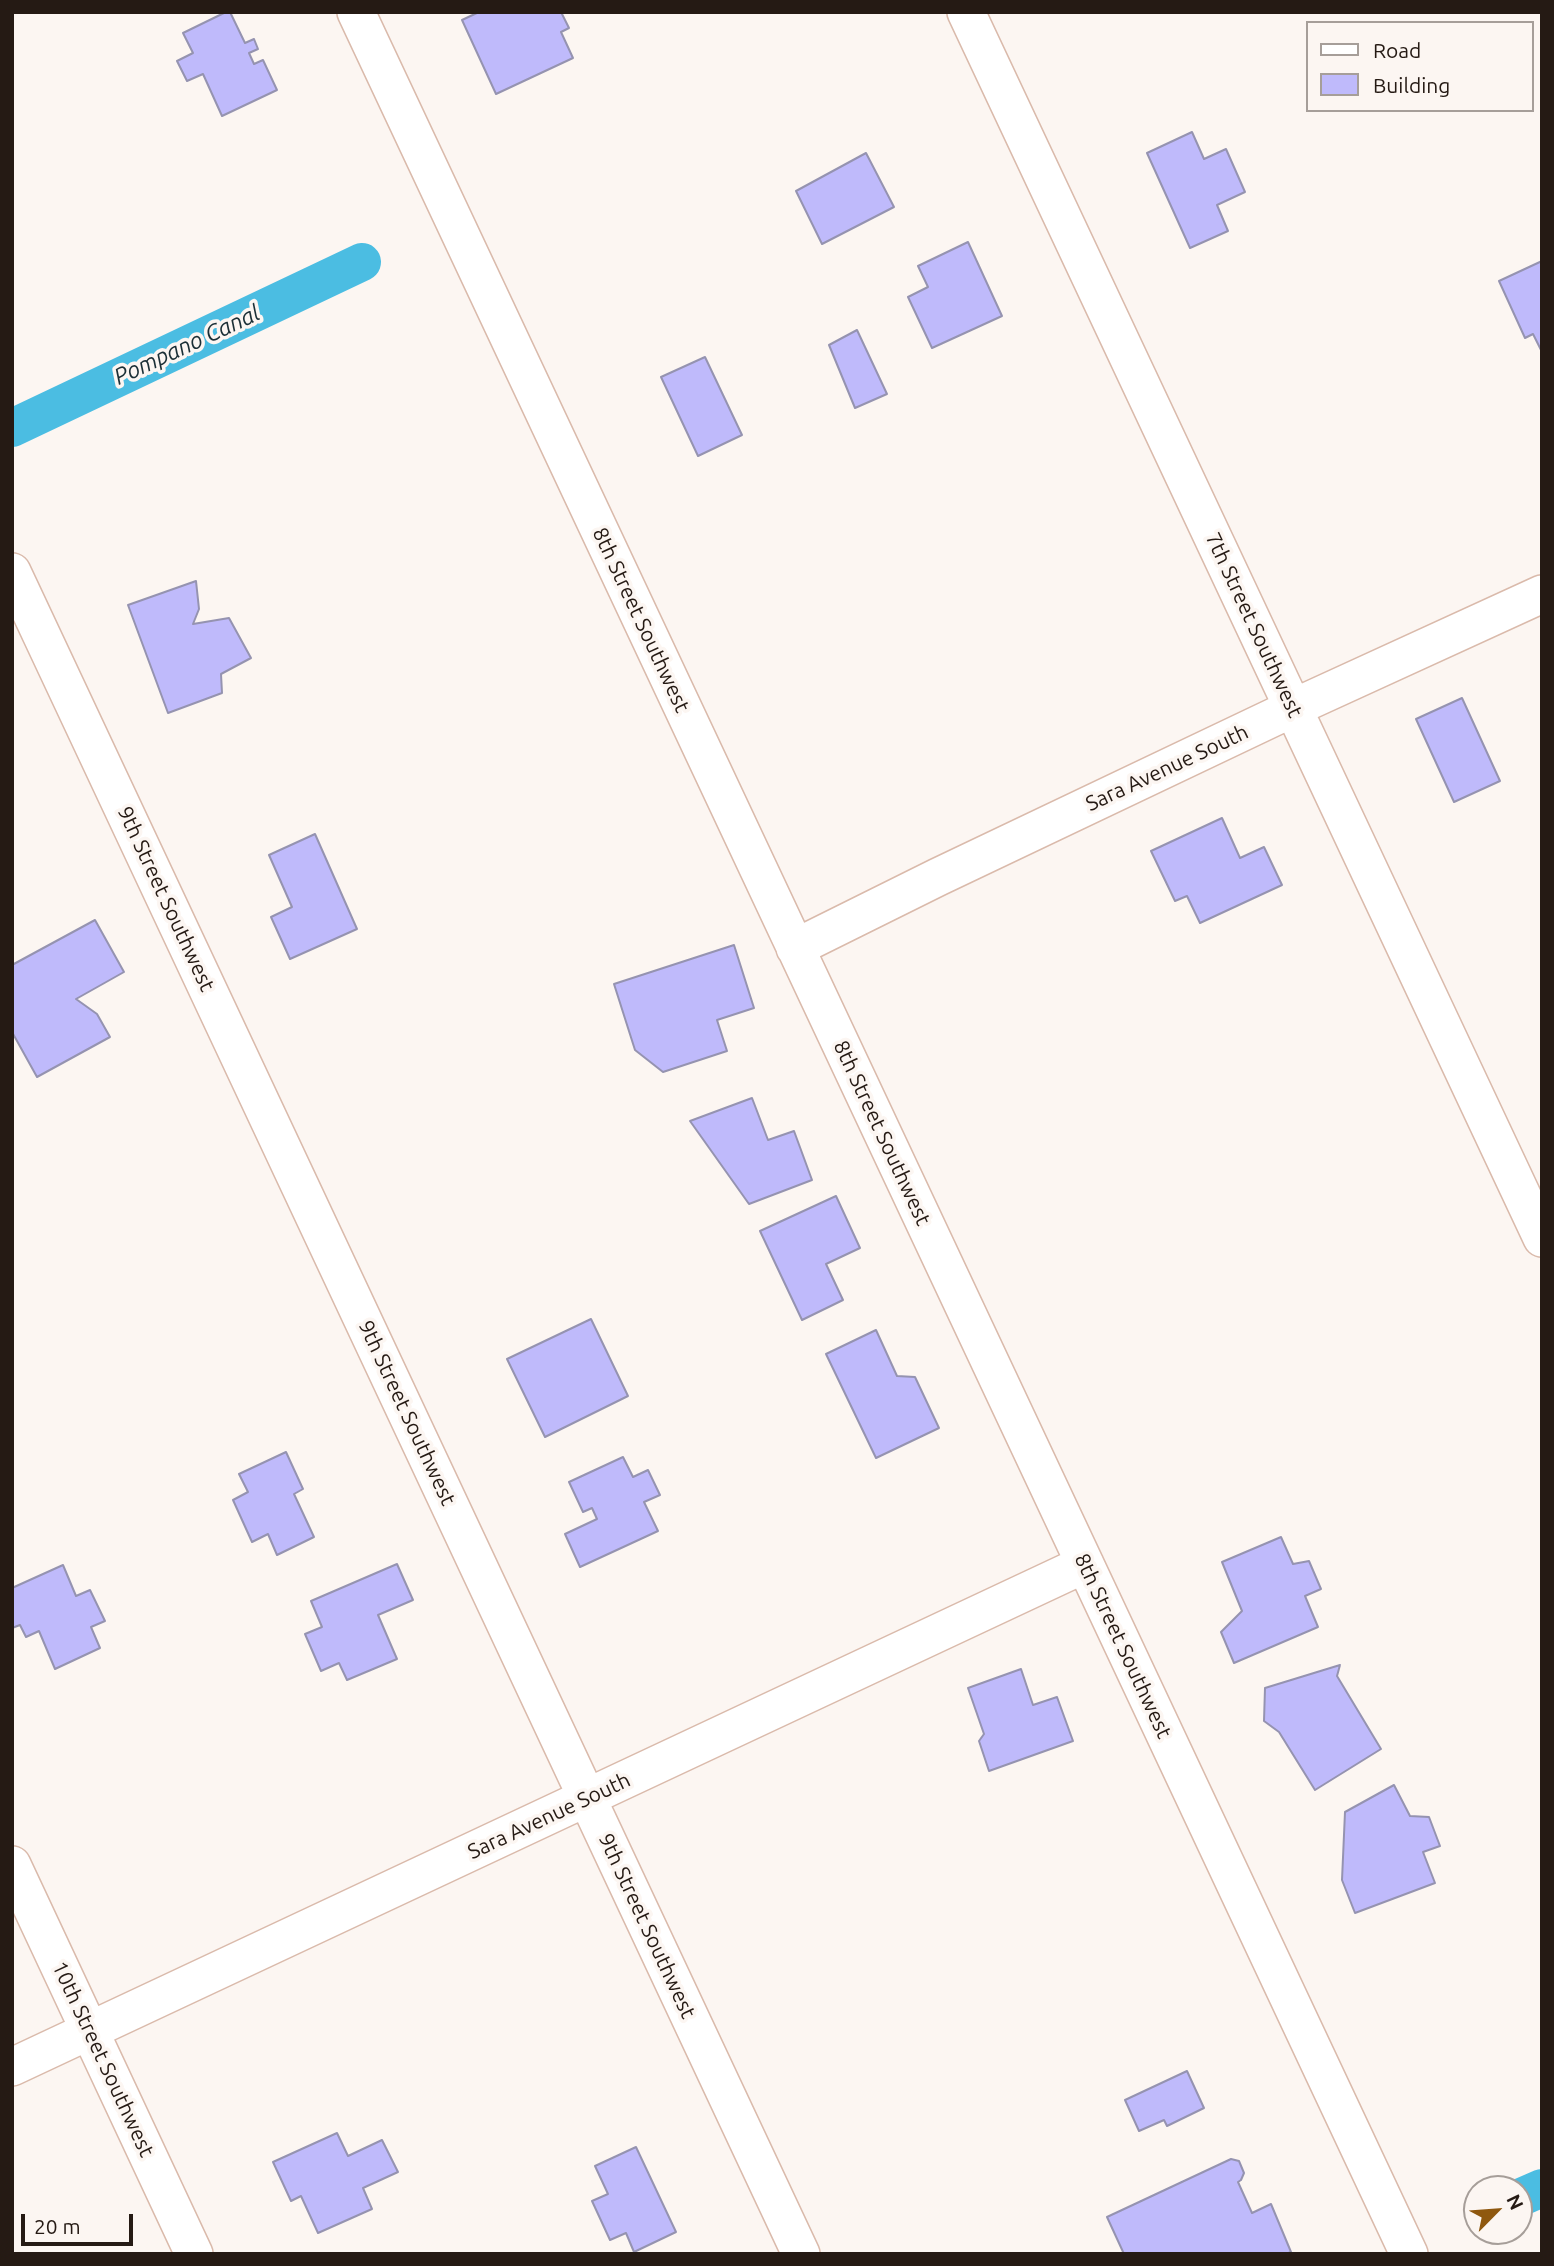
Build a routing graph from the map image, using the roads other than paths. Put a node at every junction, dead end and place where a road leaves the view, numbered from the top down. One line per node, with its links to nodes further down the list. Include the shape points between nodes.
1 (356, 12): 6 (street, 8th Street Southwest)
2 (966, 12): 5 (street, 7th Street Southwest)
3 (12, 572): 9 (street, 9th Street Southwest)
4 (1542, 594): 5 (street, Sara Avenue South)
5 (1293, 708): 6 (street, Sara Avenue South); 7 (street, 7th Street Southwest)
6 (795, 948): 8 (street, 8th Street Southwest)
7 (1542, 1238)
8 (1085, 1564): 9 (street, Sara Avenue South); 15 (street, 8th Street Southwest)
9 (586, 1797): 11 (street, Sara Avenue South); 14 (street, 9th Street Southwest)
10 (12, 1865): 11 (street, 10th Street Southwest)
11 (90, 2030): 12 (street, Sara Avenue South); 13 (street, 10th Street Southwest)
12 (12, 2067)
13 (194, 2254)
14 (801, 2254)
15 (1409, 2254)

